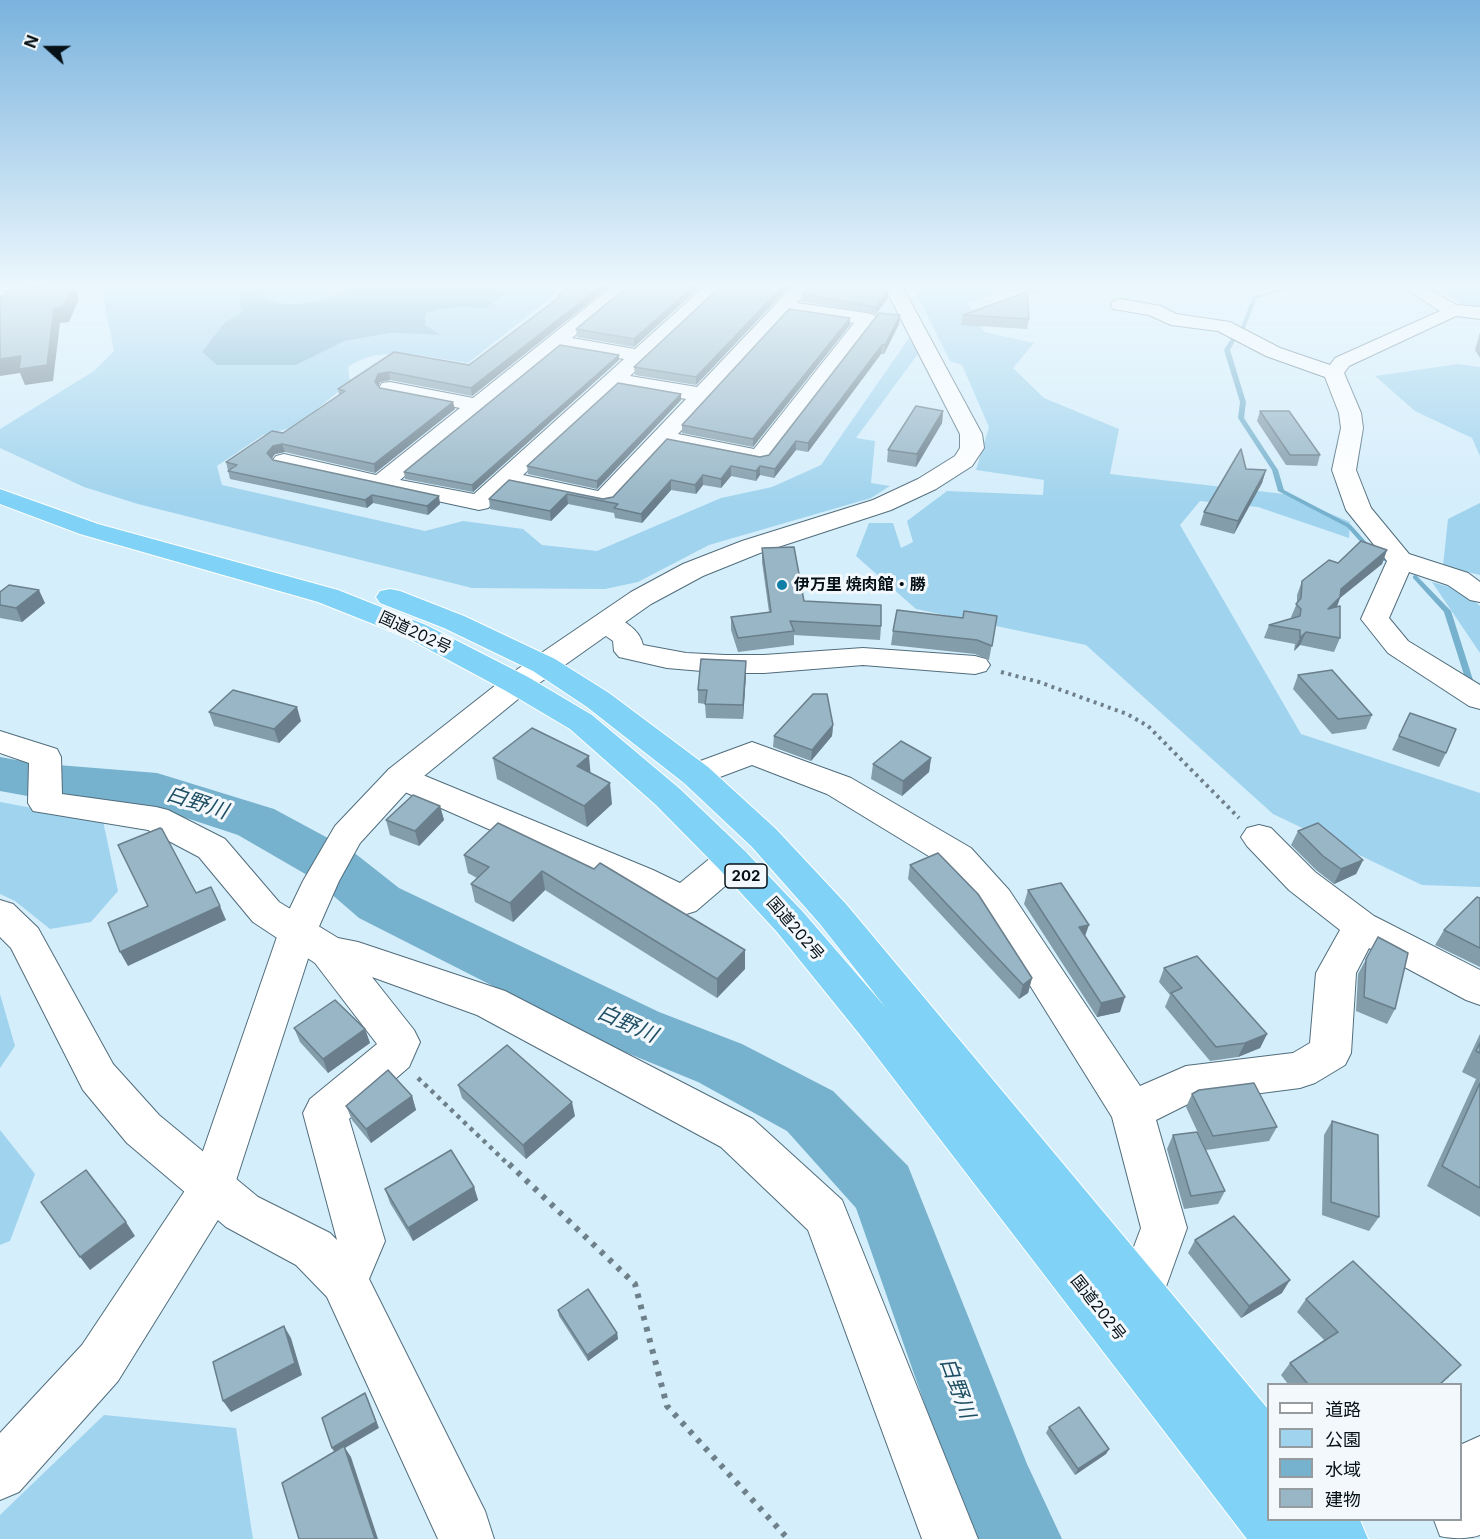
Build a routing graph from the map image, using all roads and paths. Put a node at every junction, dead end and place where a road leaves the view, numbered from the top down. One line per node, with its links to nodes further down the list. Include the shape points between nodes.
1 (538, 358): 12 (street)
2 (639, 358): 9 (street)
3 (737, 358): 11 (street)
4 (837, 358): 13 (street, via 760,457)
5 (928, 358): 21 (street, via 971,435 972,448 964,461 882,505 693,570 641,598)
6 (1290, 358): 8 (street)
7 (1351, 358): 8 (street, via 1342,362)
8 (1334, 373): 19 (street, via 1352,428 1344,470 1359,510)
9 (615, 380): 11 (street); 16 (street)
10 (390, 388): 12 (street)
11 (703, 395): 13 (street)
12 (478, 405): 17 (street)
13 (662, 438): 16 (street, via 604,500)
14 (284, 462): 17 (street)
15 (0, 474): 23 (highway, 国道202号 / 202, via 64,503 331,573 454,622)
16 (506, 479): 17 (street, via 479,503)
17 (381, 483)
18 (0, 496): 23 (highway, 国道202号 / 202, via 88,530 328,596)
19 (1400, 560): 20 (street, via 1458,579); 24 (street, via 1396,575 1378,603 1375,619 1398,647)
20 (1480, 594)
21 (606, 623): 22 (street, via 627,638 629,651 660,659 718,664 888,656); 23 (street)
22 (975, 665): 28 (path, via 1039,682 1148,726)
23 (530, 675): 26 (highway, 国道202号 / 202, via 598,700); 27 (street); 29 (highway, 国道202号 / 202, via 668,797)
24 (1480, 699)
25 (0, 741): 32 (street, via 45,757 45,803 156,819 212,848 266,912)
26 (696, 775): 35 (street, via 752,753 839,786 958,858 996,900); 38 (highway, 国道202号 / 202, via 764,838 833,914)
27 (401, 777): 29 (street, via 683,901); 32 (street, via 347,835 321,881)
28 (1259, 837): 31 (street, via 1302,880)
29 (732, 860): 43 (highway, 国道202号 / 202, via 875,1024)
30 (0, 914): 36 (street, via 25,938 98,1077 143,1129)
31 (1361, 926): 33 (street); 35 (street, via 1336,973 1330,1053 1300,1070 1186,1084)
32 (314, 942): 34 (street, via 399,1042); 36 (street); 49 (street, via 491,1003 737,1133 826,1216)
33 (1480, 989)
34 (394, 1056): 37 (street, via 325,1113 361,1241); 48 (path, via 635,1284 667,1407)
35 (1132, 1111): 38 (street, via 1164,1228)
36 (213, 1187): 37 (street, via 242,1212 313,1249); 41 (street, via 100,1363)
37 (344, 1280): 47 (street)
38 (1141, 1292): 39 (highway, 国道202号 / 202)
39 (1267, 1448)
40 (1480, 1463): 42 (street)
41 (0, 1473)
42 (1462, 1512)
43 (1267, 1520)
44 (1268, 1521): 50 (highway, 国道202号 / 202)
45 (1326, 1521): 51 (highway)
46 (1459, 1521): 52 (street)
47 (466, 1539)
48 (788, 1539)
49 (950, 1539)
50 (1282, 1539)
51 (1340, 1539)
52 (1452, 1539)

